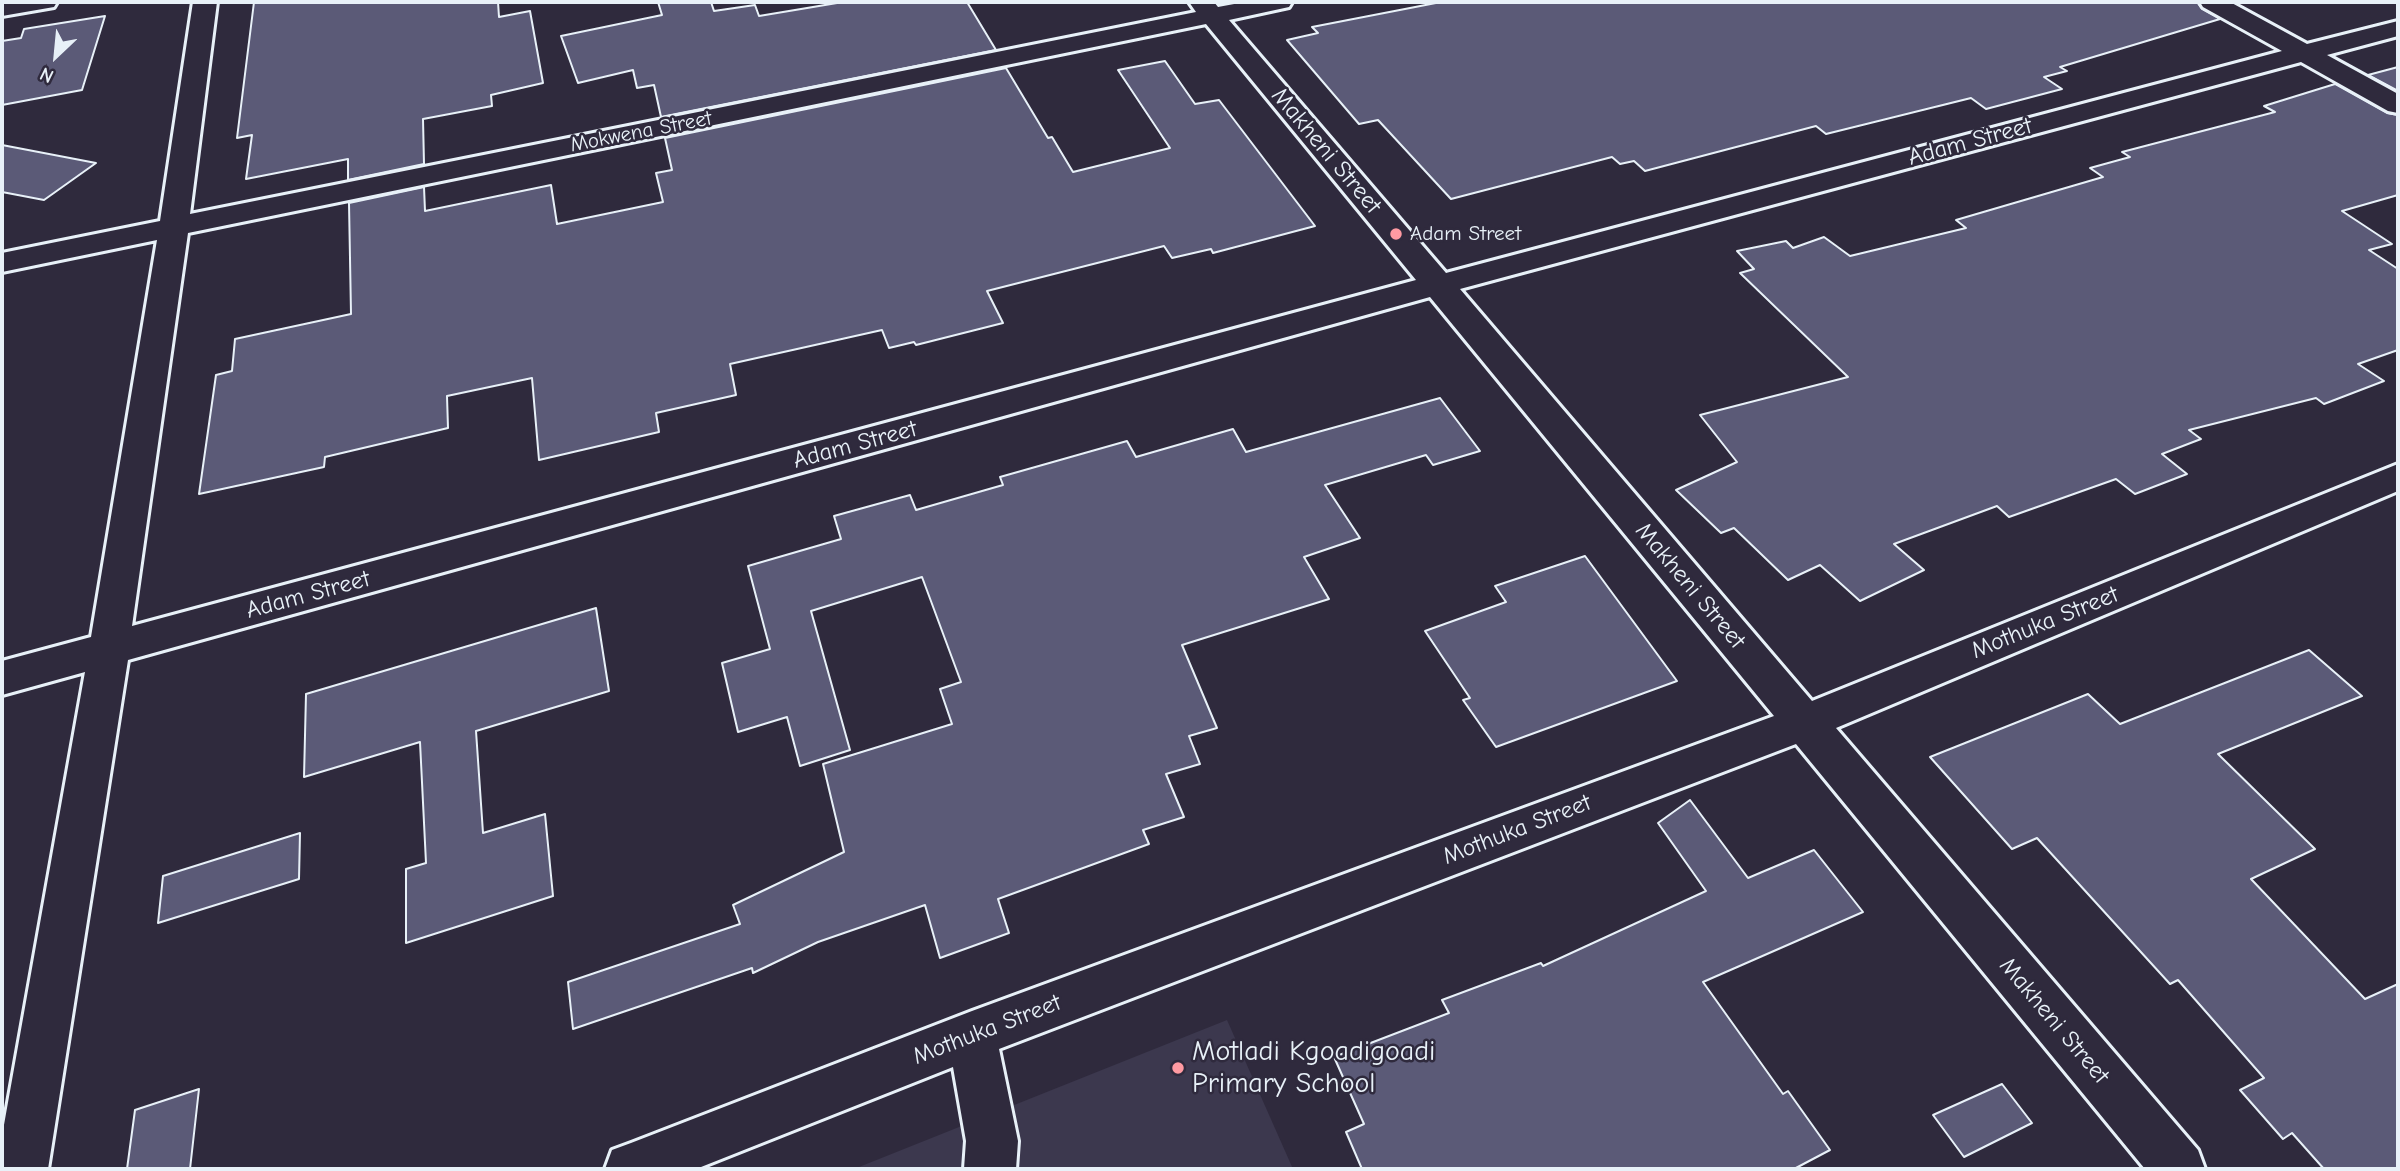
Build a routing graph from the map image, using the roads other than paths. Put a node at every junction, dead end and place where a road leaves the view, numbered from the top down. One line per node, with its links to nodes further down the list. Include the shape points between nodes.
1 (45, 2): 5 (street)
2 (205, 2): 10 (street)
3 (1280, 2): 6 (street, Mokwena Street)
4 (2212, 2): 8 (street)
5 (2, 9)
6 (1207, 9): 10 (street, Mokwena Street); 12 (street, Makheni Street)
7 (2398, 28): 8 (street, Adam Street)
8 (2304, 52): 9 (street); 12 (street, Adam Street)
9 (2398, 105)
10 (174, 226): 11 (street, Mokwena Street); 14 (street)
11 (2, 262)
12 (1440, 284): 14 (street, Adam Street); 16 (street, Makheni Street)
13 (2398, 477): 16 (street, Mothuka Street)
14 (109, 650): 15 (street, Adam Street); 18 (street)
15 (2, 678)
16 (1803, 723): 17 (street, Mothuka Street); 21 (street, Makheni Street)
17 (972, 1035): 19 (street, Mothuka Street); 20 (street, via 992,1141)
18 (22, 1169)
19 (631, 1169)
20 (990, 1169)
21 (2179, 1169)

